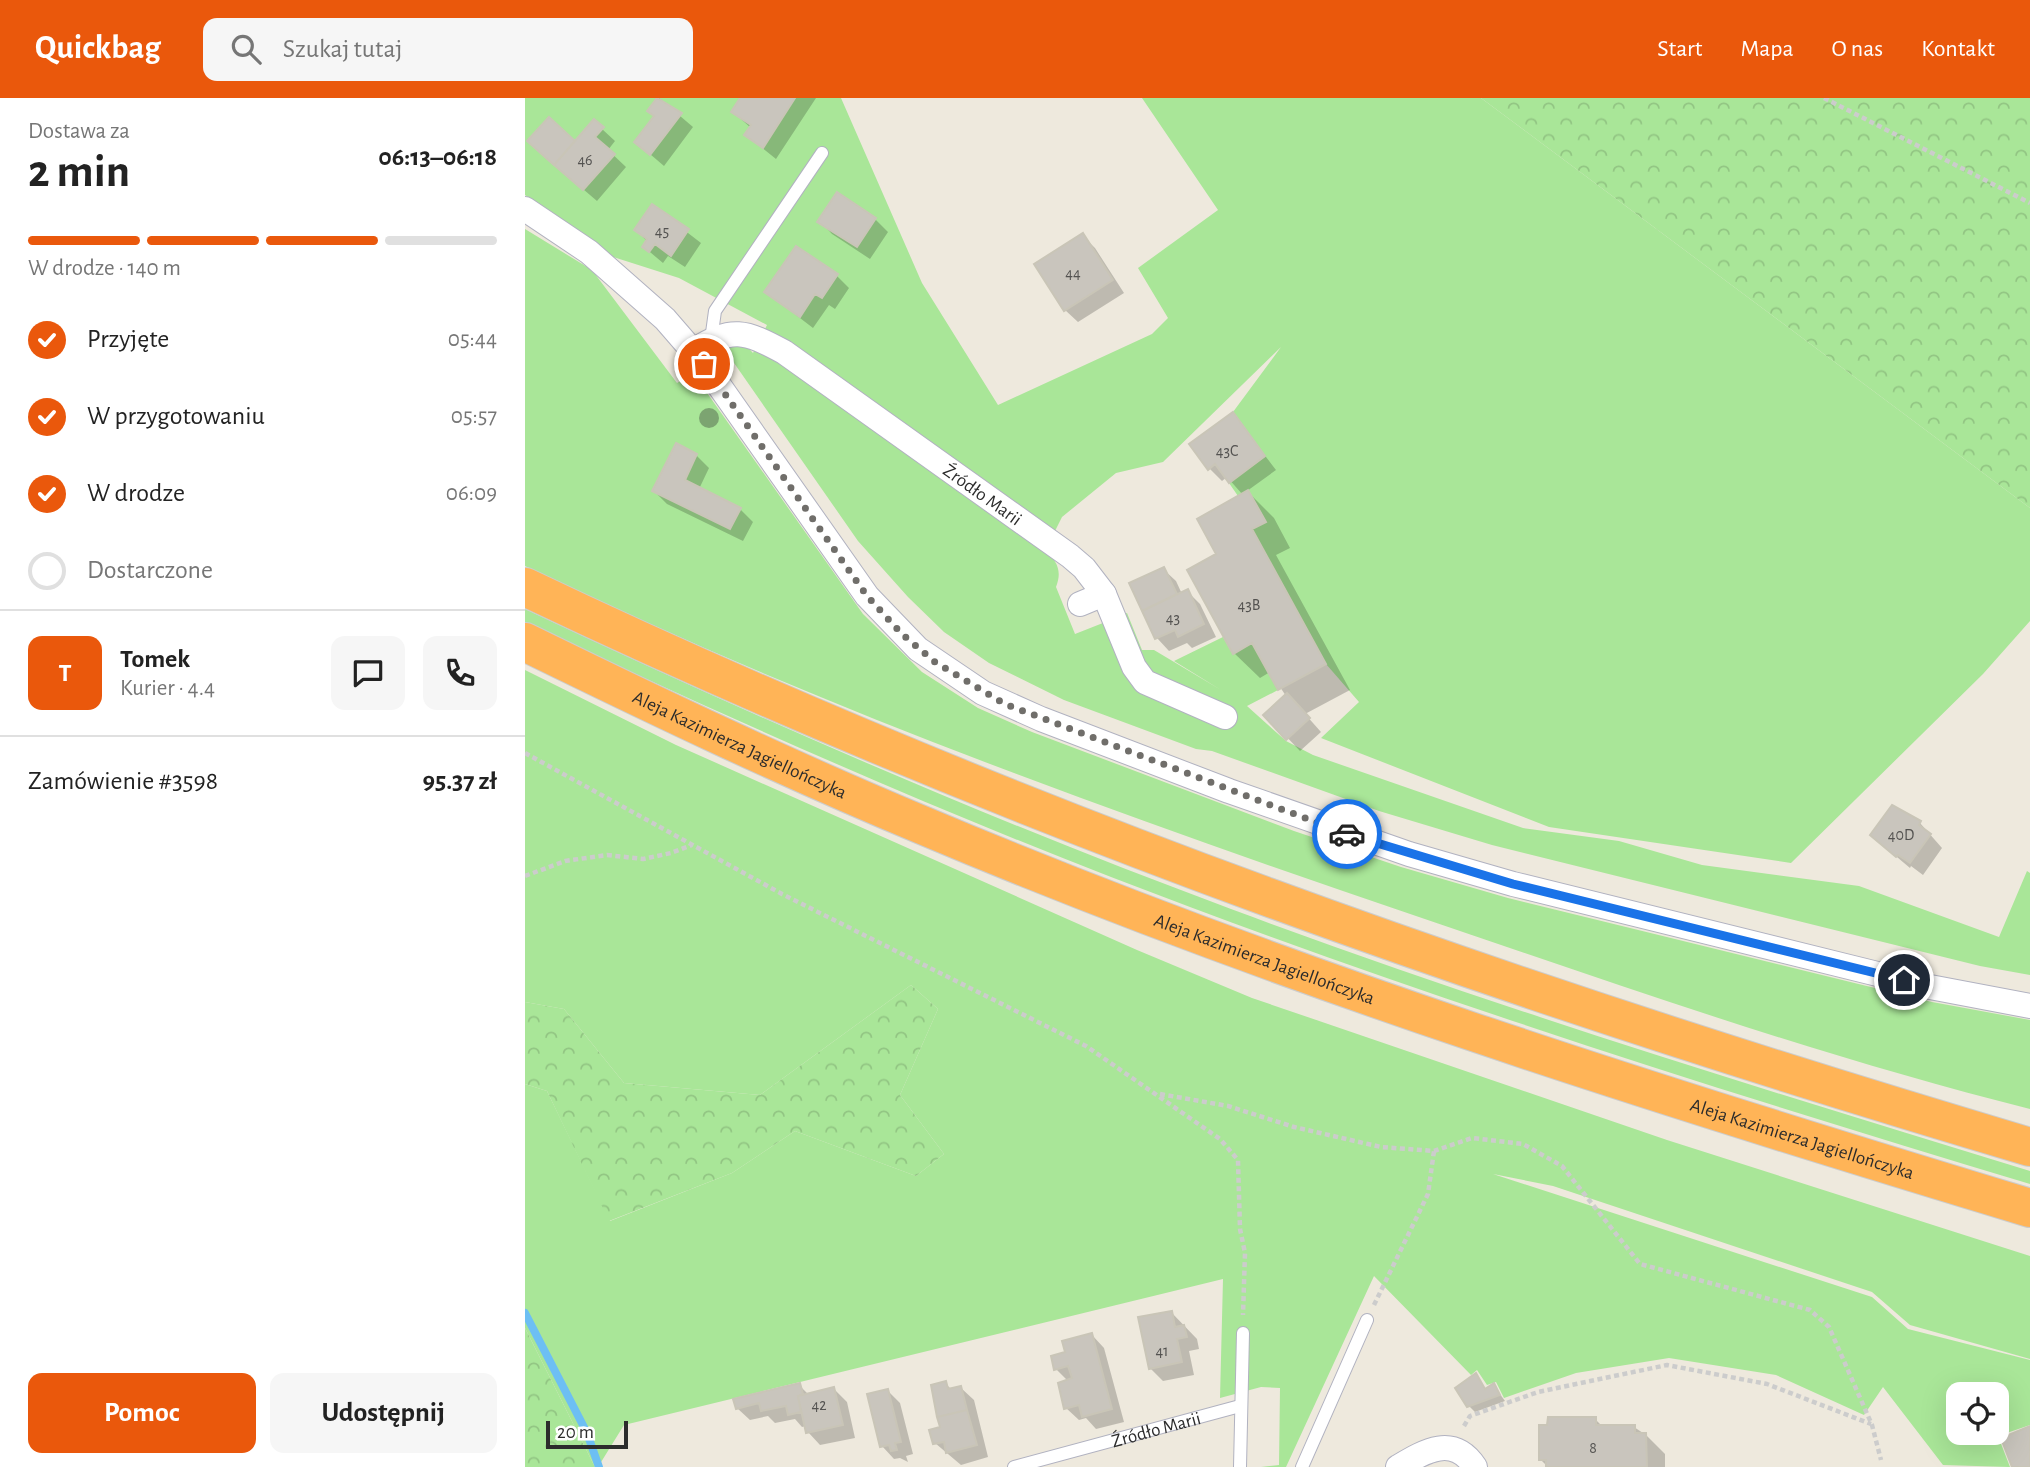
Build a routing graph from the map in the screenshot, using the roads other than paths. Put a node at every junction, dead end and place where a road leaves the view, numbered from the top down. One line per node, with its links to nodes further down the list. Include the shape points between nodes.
1 (822, 153): 3 (lane, via 715,311)
2 (525, 209): 3 (street, via 589,251 665,319)
3 (702, 345): 5 (street, Źródło Marii, via 738,332 754,335 783,352 1031,525 1084,568); 9 (street, via 884,615 935,662 1005,704 1323,825 1448,865 1964,995)
4 (525, 587): 10 (highway, via 813,718 1348,926 1730,1056)
5 (1104, 594): 6 (street); 8 (street, Źródło Marii, via 1133,667 1146,682)
6 (1080, 604)
7 (525, 642): 11 (highway, Aleja Kazimierza Jagiellończyka, via 825,784 1104,898 1461,1027)
8 (1225, 717)
9 (2030, 1006)
10 (2030, 1147)
11 (2030, 1208)
12 (1367, 1320): 17 (lane)
13 (1243, 1334): 14 (lane)
14 (1240, 1406): 15 (lane, Źródło Marii); 16 (lane)
15 (1014, 1467)
16 (1240, 1467)
17 (1302, 1467)
18 (1398, 1467): 19 (street, via 1425,1451 1449,1447 1467,1455)
19 (1475, 1467)

